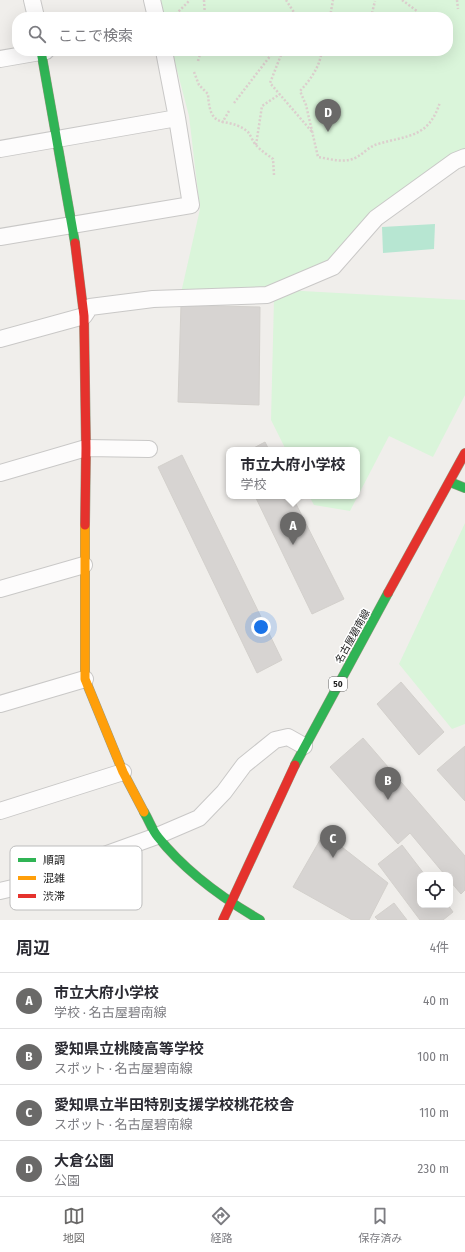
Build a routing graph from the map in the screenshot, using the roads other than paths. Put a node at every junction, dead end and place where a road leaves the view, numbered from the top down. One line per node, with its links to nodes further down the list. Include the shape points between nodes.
1 (32, 0): 3 (street)
2 (152, 0): 4 (street)
3 (35, 12)
4 (155, 12)
5 (16, 56): 8 (street)
6 (44, 56): 10 (street)
7 (165, 56): 9 (street)
8 (0, 59)
9 (177, 118): 10 (street); 13 (street, via 191,205)
10 (56, 140): 11 (street); 13 (street)
11 (0, 149)
12 (465, 157): 15 (street, via 454,161 376,218 333,267 267,294 153,299 90,307)
13 (73, 224): 14 (street); 15 (street)
14 (0, 237)
15 (84, 316): 16 (street); 17 (street)
16 (0, 339)
17 (86, 448): 18 (street); 20 (street); 23 (street)
18 (150, 449)
19 (465, 453): 21 (street, 名古屋碧南線 / 50)
20 (0, 473)
21 (450, 482): 22 (street); 27 (street, 名古屋碧南線 / 50)
22 (465, 488)
23 (84, 565): 24 (street); 25 (street)
24 (0, 589)
25 (85, 679): 26 (street); 28 (street)
26 (0, 704)
27 (304, 746): 30 (street, via 288,738 274,740 244,765 224,792 199,818); 34 (street, 名古屋碧南線 / 50)
28 (123, 772): 29 (street); 30 (street)
29 (0, 811)
30 (157, 836): 31 (street); 34 (street, via 194,874)
31 (129, 846)
32 (10, 889): 33 (street)
33 (0, 891)
34 (231, 903): 35 (street, 名古屋碧南線 / 50); 36 (street)
35 (223, 920)
36 (260, 920)

